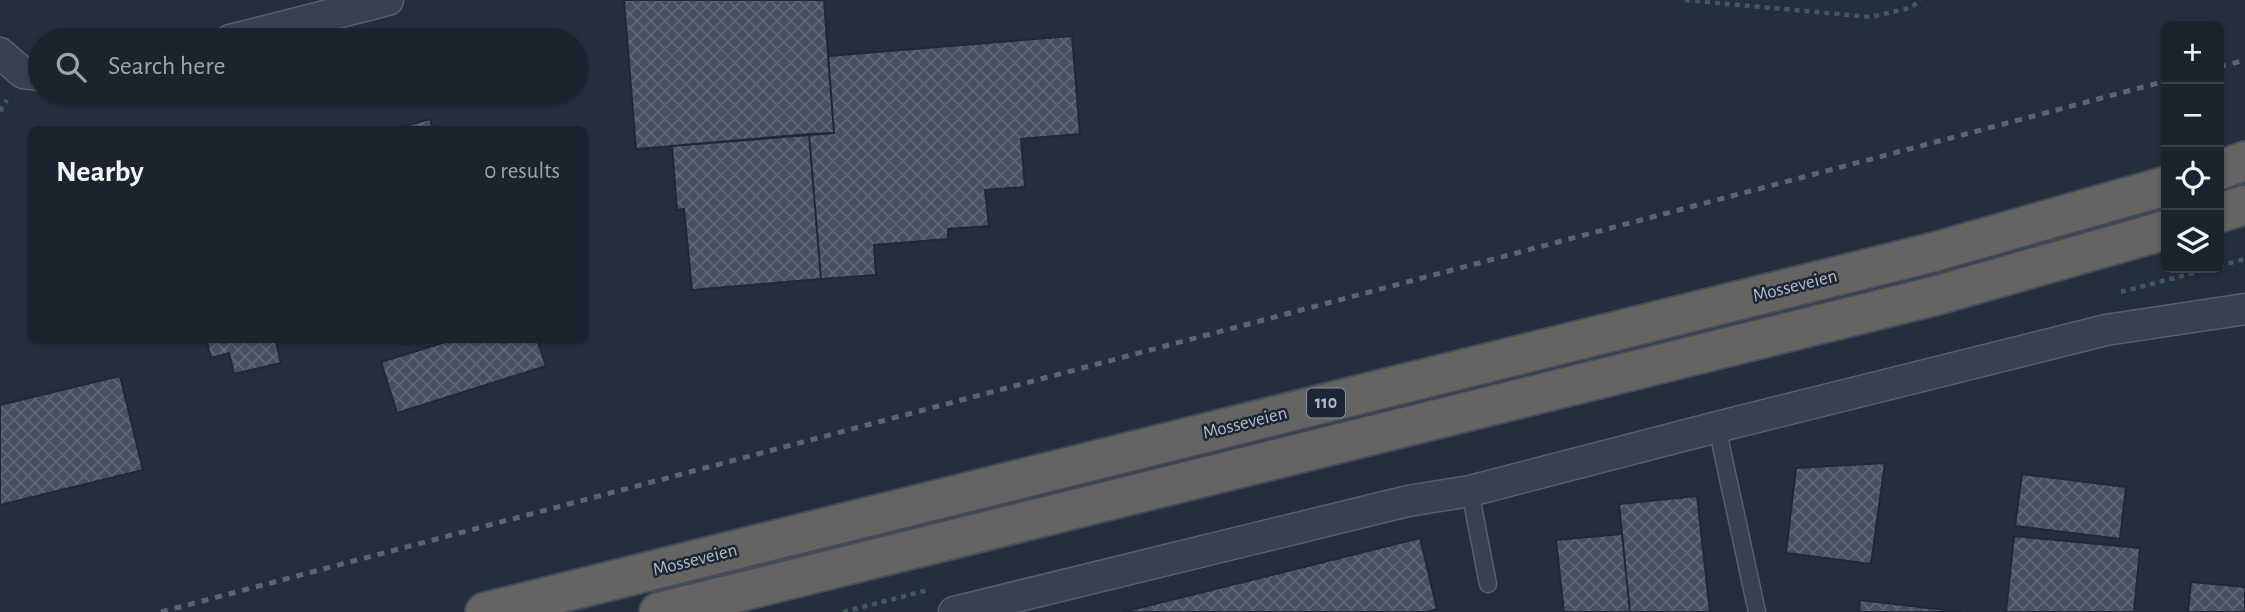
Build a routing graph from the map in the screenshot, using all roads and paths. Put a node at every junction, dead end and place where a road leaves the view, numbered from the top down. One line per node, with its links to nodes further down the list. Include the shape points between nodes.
1 (388, 0): 4 (street)
2 (1685, 0): 3 (path, via 1871,17 1910,8)
3 (1922, 0)
4 (277, 28)
5 (0, 53): 6 (street)
6 (28, 71)
7 (2245, 161): 8 (highway)
8 (2224, 168)
9 (2161, 187): 19 (highway, Mosseveien / 110, via 1934,252)
10 (2245, 205): 11 (highway)
11 (2224, 211)
12 (2161, 231): 20 (highway, 110, via 1938,295)
13 (2245, 259): 14 (path)
14 (2224, 265)
15 (2245, 309): 16 (street, via 2106,330)
16 (1717, 427): 17 (street); 22 (lane)
17 (1470, 491): 18 (lane); 21 (street, via 1408,501)
18 (1488, 584)
19 (485, 612)
20 (659, 612)
21 (954, 612)
22 (1757, 612)

